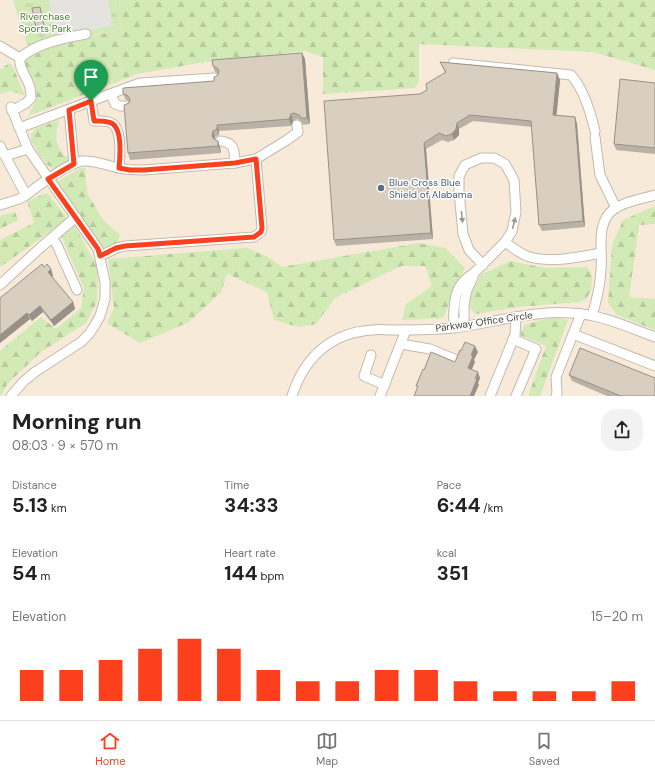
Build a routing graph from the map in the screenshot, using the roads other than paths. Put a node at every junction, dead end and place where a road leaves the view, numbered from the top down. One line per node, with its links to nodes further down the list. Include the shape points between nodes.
1 (86, 34): 3 (street, via 58,39)
2 (0, 46): 3 (street)
3 (20, 58): 11 (street, via 19,62 30,88 31,98 12,109)
4 (453, 63): 24 (street, via 571,75 576,80 592,118 600,175)
5 (216, 78): 6 (street, via 140,83)
6 (111, 94): 7 (street); 8 (street, via 115,104)
7 (91, 101): 9 (street); 19 (street, via 94,121 109,122 117,130 120,148)
8 (126, 106)
9 (69, 110): 11 (street); 18 (street)
10 (297, 125): 16 (street, via 298,132)
11 (19, 128): 14 (street)
12 (220, 141): 17 (street, via 232,144)
13 (0, 146): 15 (street)
14 (28, 149): 15 (street); 20 (street)
15 (5, 156): 21 (street)
16 (256, 159): 17 (street); 29 (street, via 262,228 254,237 125,246)
17 (235, 163): 19 (street, via 144,170)
18 (74, 164): 19 (street, via 90,161); 20 (street)
19 (119, 168)
20 (48, 179): 21 (street); 25 (street)
21 (26, 195): 23 (street)
22 (655, 195): 24 (street)
23 (0, 205)
24 (616, 208): 28 (street, via 607,215 602,229)
25 (76, 217): 26 (street); 29 (street)
26 (52, 238): 31 (street); 32 (street)
27 (506, 242): 28 (street, via 529,257 541,259 562,259); 30 (street); 30 (street, one-way to 30, via 512,231 516,212 514,180 505,164 494,158 481,158 466,165 459,176 459,192 463,234 470,250)
28 (601, 253): 34 (street, via 602,269)
29 (100, 256): 47 (street, via 105,299 95,325 81,342 35,372)
30 (483, 264): 36 (street, via 474,273 467,290 464,319)
31 (0, 285)
32 (77, 290)
33 (581, 314): 34 (street, Parkway Office Circle); 35 (street, Parkway Office Circle, via 556,312); 38 (street)
34 (592, 315): 39 (street, Parkway Office Circle)
35 (516, 318): 36 (street, Parkway Office Circle); 40 (street)
36 (459, 327): 37 (street, Parkway Office Circle)
37 (406, 330): 41 (street); 48 (street, Parkway Office Circle, via 356,332 332,341 306,365)
38 (573, 334): 44 (street); 46 (street, via 556,377)
39 (655, 337)
40 (513, 339): 50 (street); 51 (street, via 536,349)
41 (401, 344): 43 (street, via 430,348); 45 (street)
42 (371, 355): 45 (street, via 364,376)
43 (454, 359)
44 (655, 366)
45 (385, 385): 49 (street)
46 (559, 395)
47 (11, 396)
48 (292, 396)
49 (380, 396)
50 (490, 396)
51 (516, 396)

